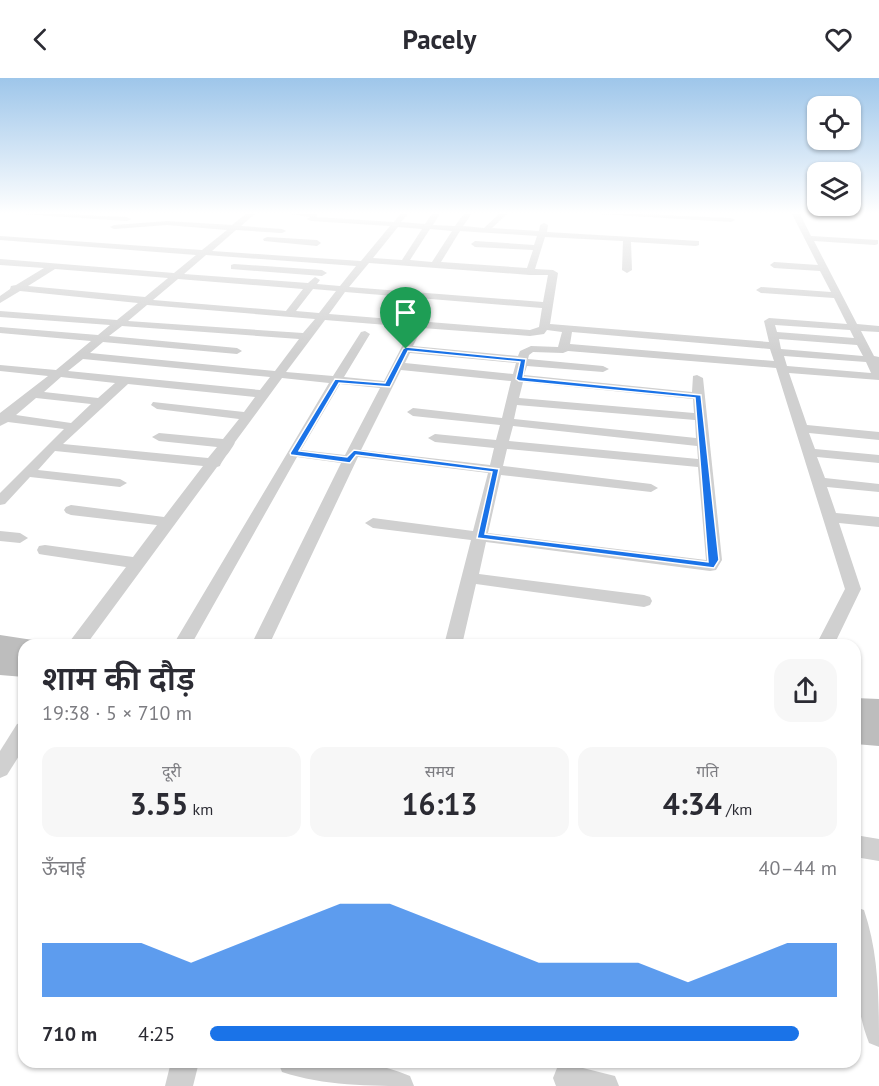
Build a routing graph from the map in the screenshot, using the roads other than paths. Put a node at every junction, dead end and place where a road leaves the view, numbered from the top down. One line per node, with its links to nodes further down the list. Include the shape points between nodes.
1 (64, 259): 14 (street)
2 (195, 259): 22 (street)
3 (294, 259): 11 (street)
4 (367, 259): 12 (street)
5 (406, 259): 13 (street)
6 (438, 259): 15 (street)
7 (533, 259): 20 (street)
8 (627, 259): 19 (street)
9 (818, 259): 18 (street)
10 (0, 262): 14 (street)
11 (332, 262): 12 (street); 21 (street)
12 (365, 262): 13 (street); 26 (street)
13 (404, 263): 15 (street)
14 (54, 265): 22 (street); 25 (street)
15 (435, 265): 20 (street)
16 (774, 266): 18 (street)
17 (234, 267): 21 (street)
18 (822, 268): 28 (street)
19 (627, 270)
20 (530, 272): 31 (street, via 555,274)
21 (322, 273): 23 (street)
22 (175, 275): 23 (street); 30 (street)
23 (311, 286): 26 (street); 33 (street)
24 (0, 287): 25 (street)
25 (18, 288): 29 (street); 30 (street)
26 (344, 288): 31 (street); 34 (street)
27 (761, 290): 28 (street)
28 (837, 295): 38 (street)
29 (0, 300)
30 (144, 301): 33 (street); 35 (street)
31 (548, 305): 37 (street)
32 (0, 314): 35 (street)
33 (290, 314): 34 (street)
34 (322, 317): 36 (street); 43 (street)
35 (117, 323): 43 (street); 44 (street)
36 (418, 326): 37 (street, via 530,333 540,332); 49 (street)
37 (544, 327): 39 (street)
38 (854, 327): 40 (street); 45 (street); 47 (street, via 769,321)
39 (568, 329): 47 (street); 48 (street)
40 (879, 329)
41 (0, 330): 44 (street)
42 (364, 334): 63 (street)
43 (308, 337): 59 (street)
44 (98, 340): 50 (street); 51 (street)
45 (861, 340): 46 (street); 47 (street); 52 (street)
46 (879, 340)
47 (774, 344): 52 (street); 55 (street)
48 (564, 347): 53 (street, via 561,351 526,350); 55 (street)
49 (406, 349): 53 (street); 54 (street)
50 (237, 351)
51 (80, 355): 58 (street); 59 (street)
52 (874, 360): 60 (street)
53 (523, 361): 57 (street); 62 (street)
54 (397, 366): 62 (street); 65 (street)
55 (781, 367): 60 (street); 78 (street)
56 (0, 368): 58 (street)
57 (603, 369)
58 (57, 374): 64 (street); 66 (street)
59 (280, 374): 63 (street); 67 (street)
60 (879, 377)
61 (697, 378): 68 (street)
62 (519, 379): 68 (street); 69 (street)
63 (337, 380): 65 (street); 87 (street)
64 (124, 381): 67 (street); 70 (street)
65 (387, 385): 88 (street)
66 (33, 394): 70 (street); 75 (street)
67 (266, 394): 73 (street)
68 (699, 396): 74 (street)
69 (514, 401): 74 (street); 76 (street)
70 (101, 402): 77 (street)
71 (157, 405): 73 (street)
72 (413, 412): 76 (street)
73 (249, 416): 83 (street)
74 (701, 417): 82 (street)
75 (2, 419): 77 (street)
76 (508, 421): 82 (street); 84 (street)
77 (75, 427): 85 (street)
78 (801, 428): 80 (street); 86 (street)
79 (159, 436): 83 (street)
80 (879, 436)
81 (435, 438): 84 (street)
82 (703, 443): 91 (street)
83 (229, 444): 90 (street)
84 (502, 445): 91 (street); 92 (street)
85 (52, 447): 90 (street); 93 (street)
86 (808, 452): 89 (street); 94 (street)
87 (294, 453): 88 (street); 112 (street)
88 (352, 456): 92 (street); 113 (street)
89 (879, 459)
90 (215, 463): 101 (street)
91 (705, 464): 105 (street, via 714,560 710,566)
92 (496, 470): 96 (street); 105 (street)
93 (28, 473): 95 (street); 98 (street)
94 (818, 482): 97 (street); 100 (street)
95 (120, 483)
96 (651, 488)
97 (879, 488)
98 (0, 501)
99 (70, 510): 101 (street)
100 (829, 517): 102 (street); 115 (street, via 853,589)
101 (169, 522): 108 (street)
102 (879, 522)
103 (373, 524): 105 (street)
104 (0, 536): 106 (street)
105 (480, 536): 109 (street)
106 (20, 538)
107 (45, 550): 108 (street)
108 (138, 563): 111 (street)
109 (470, 578): 110 (street); 114 (street)
110 (644, 601)
111 (81, 639)
112 (186, 639)
113 (263, 639)
114 (455, 639)
115 (828, 639)
116 (0, 645): 117 (main road)
117 (18, 646)
118 (0, 665): 119 (main road)
119 (18, 666)
120 (861, 710): 121 (main road)
121 (879, 711)
122 (861, 732): 123 (main road)
123 (879, 734)
124 (18, 740): 125 (street)
125 (0, 769)
126 (861, 847): 127 (street)
127 (879, 850)
128 (861, 933): 129 (street)
129 (870, 955): 130 (street)
130 (879, 1033)
131 (184, 1068): 134 (street)
132 (319, 1068): 135 (street)
133 (567, 1075): 136 (street)
134 (179, 1086)
135 (400, 1086)
136 (605, 1086)

